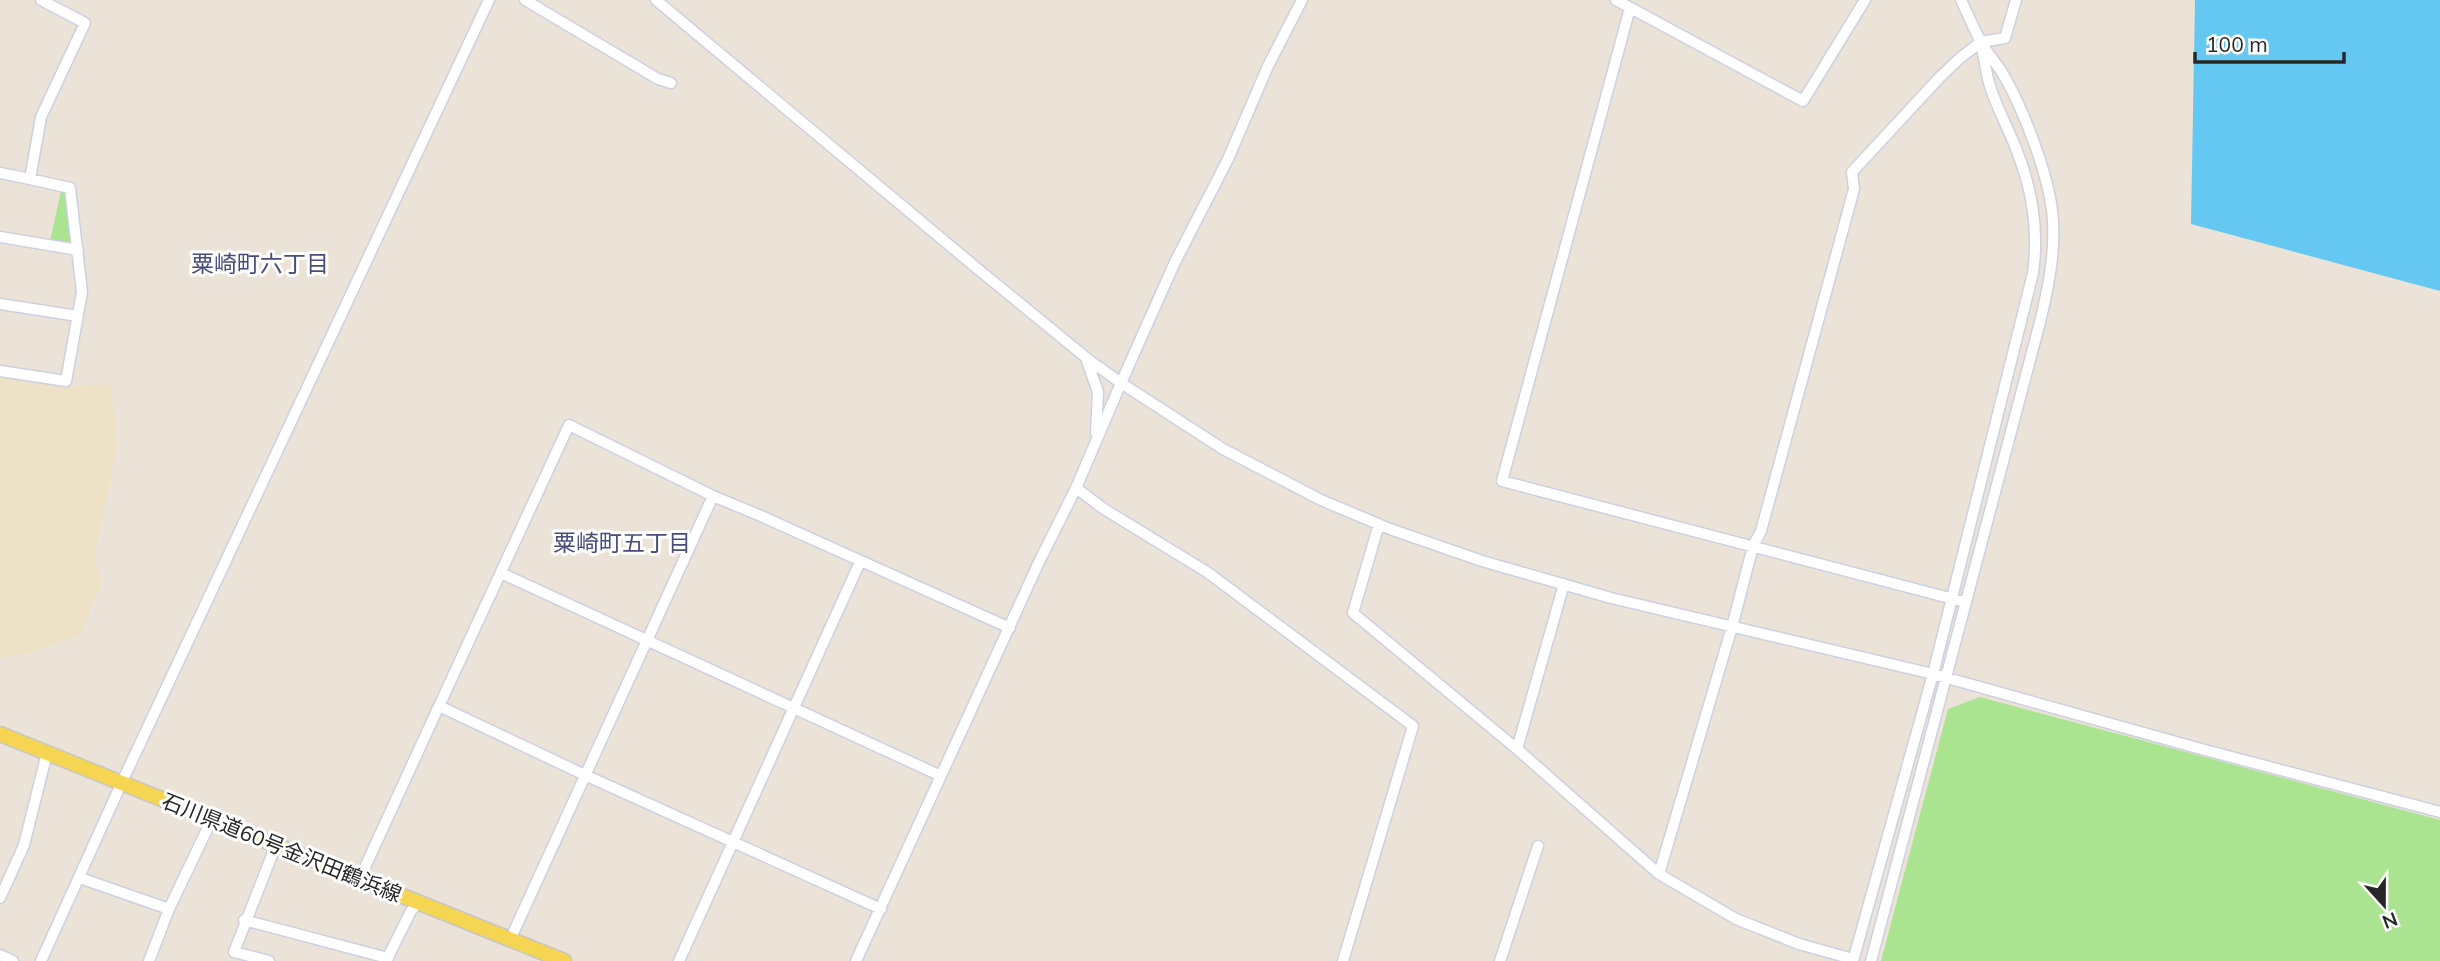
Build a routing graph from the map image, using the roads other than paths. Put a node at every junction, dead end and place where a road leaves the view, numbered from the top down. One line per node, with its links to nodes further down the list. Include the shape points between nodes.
1 (41, 0): 14 (street, via 85,23 41,117)
2 (489, 0): 44 (street)
3 (525, 0): 12 (street)
4 (656, 0): 19 (street)
5 (1302, 0): 21 (street)
6 (1616, 0): 10 (street)
7 (1865, 0): 10 (street, via 1803,102)
8 (1961, 0): 11 (street)
9 (2016, 0): 11 (street, via 2005,38)
10 (1630, 8): 26 (street, via 1502,481)
11 (1981, 42): 26 (street, via 1940,76 1852,173 1855,182 1847,216 1761,531); 30 (street, via 1990,86 2029,185 2037,245 2026,309); 31 (street, via 2004,75 2039,160 2053,218 2053,247 2040,322)
12 (671, 83)
13 (0, 173): 14 (street)
14 (30, 179): 16 (street, via 70,188)
15 (0, 237): 16 (street)
16 (78, 250): 18 (street, via 82,292)
17 (0, 304): 18 (street)
18 (78, 316): 20 (street, via 66,381)
19 (1084, 356): 21 (street); 22 (street, via 1098,392)
20 (0, 371)
21 (1121, 383): 22 (street); 25 (street, via 1223,449)
22 (1096, 440): 23 (street)
23 (1076, 488): 33 (street); 70 (street, via 1208,572 1413,726)
24 (712, 496): 27 (street); 28 (street, via 569,425); 34 (street)
25 (1378, 524): 29 (street); 40 (street, via 1353,613)
26 (1753, 546): 30 (street); 32 (street)
27 (860, 562): 33 (street); 38 (street)
28 (501, 573): 34 (street); 37 (street)
29 (1563, 584): 32 (street); 40 (street)
30 (1951, 598): 31 (street); 35 (street)
31 (1965, 602): 36 (street)
32 (1732, 626): 35 (street); 50 (street)
33 (1010, 628): 43 (street)
34 (647, 641): 38 (street); 42 (street)
35 (1933, 674): 36 (street); 62 (street)
36 (1947, 678): 45 (street); 72 (street)
37 (439, 706): 42 (street); 52 (street)
38 (793, 707): 43 (street); 47 (street)
39 (0, 734): 41 (main road, 石川県道60号金沢田鶴浜線)
40 (1517, 749): 50 (street)
41 (47, 753): 44 (main road, 石川県道60号金沢田鶴浜線); 53 (street, via 24,845)
42 (587, 776): 47 (street); 58 (street)
43 (941, 776): 56 (street)
44 (122, 782): 46 (main road, 石川県道60号金沢田鶴浜線); 51 (street)
45 (2440, 812)
46 (212, 819): 48 (main road, 石川県道60号金沢田鶴浜線); 55 (street)
47 (733, 842): 56 (street); 68 (street)
48 (276, 845): 52 (main road, 石川県道60号金沢田鶴浜線); 57 (street)
49 (1538, 846): 71 (street)
50 (1659, 874): 62 (street, via 1736,919)
51 (80, 878): 55 (street); 64 (street)
52 (360, 878): 54 (main road, 石川県道60号金沢田鶴浜線)
53 (0, 898)
54 (419, 902): 58 (main road, 石川県道60号金沢田鶴浜線); 61 (street)
55 (169, 909): 65 (street)
56 (881, 909): 69 (street)
57 (244, 920): 60 (street); 61 (street)
58 (510, 940): 67 (main road, 石川県道60号金沢田鶴浜線)
59 (0, 955): 63 (street)
60 (232, 956): 66 (street)
61 (387, 959)
62 (1853, 960)
63 (13, 961)
64 (41, 961)
65 (149, 961)
66 (268, 961)
67 (564, 961)
68 (679, 961)
69 (856, 961)
70 (1343, 961)
71 (1500, 961)
72 (1871, 961)

